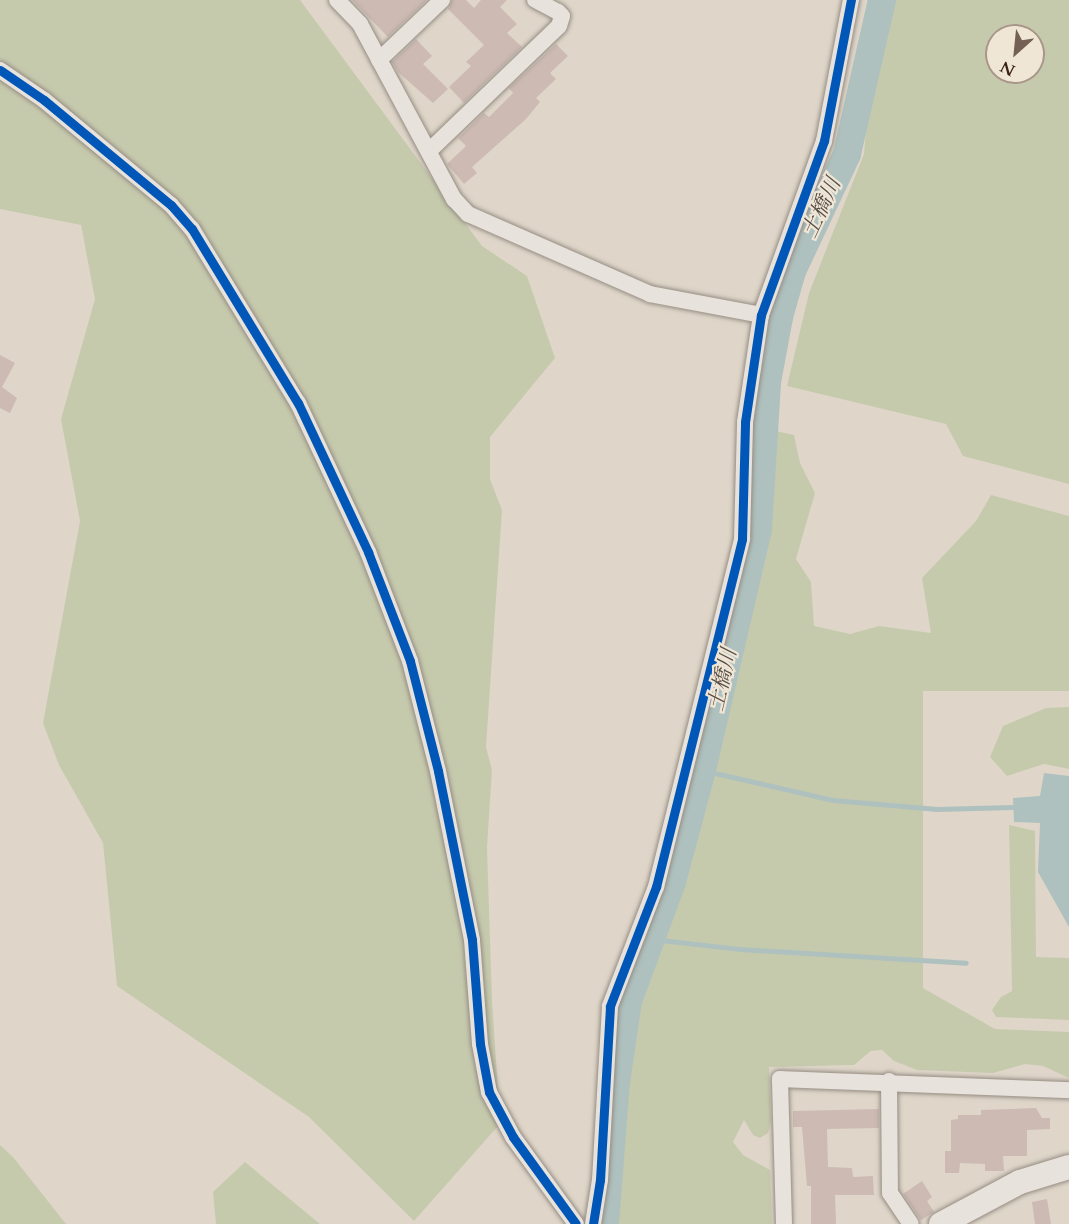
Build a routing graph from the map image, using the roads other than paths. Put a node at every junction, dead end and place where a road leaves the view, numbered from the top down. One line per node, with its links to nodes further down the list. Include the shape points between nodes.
1 (337, 0): 5 (street, via 360,24)
2 (442, 0): 5 (street)
3 (535, 0): 7 (street, via 562,16 559,26)
4 (851, 0): 8 (street, via 824,141)
5 (379, 60): 7 (street)
6 (0, 70): 12 (street, via 44,100 171,205 197,237 298,403 368,552 410,661 438,771 472,940 480,1044 489,1092 513,1137)
7 (429, 151): 8 (street, via 454,199 485,225 650,294)
8 (761, 315): 13 (street, via 745,422 742,539 656,887 610,1006 600,1180)
9 (889, 1081): 10 (street); 14 (street, via 780,1079); 15 (street, via 890,1193)
10 (1069, 1090)
11 (1069, 1167): 16 (street, via 1020,1182)
12 (576, 1224)
13 (593, 1224)
14 (784, 1224)
15 (910, 1224)
16 (941, 1224)

